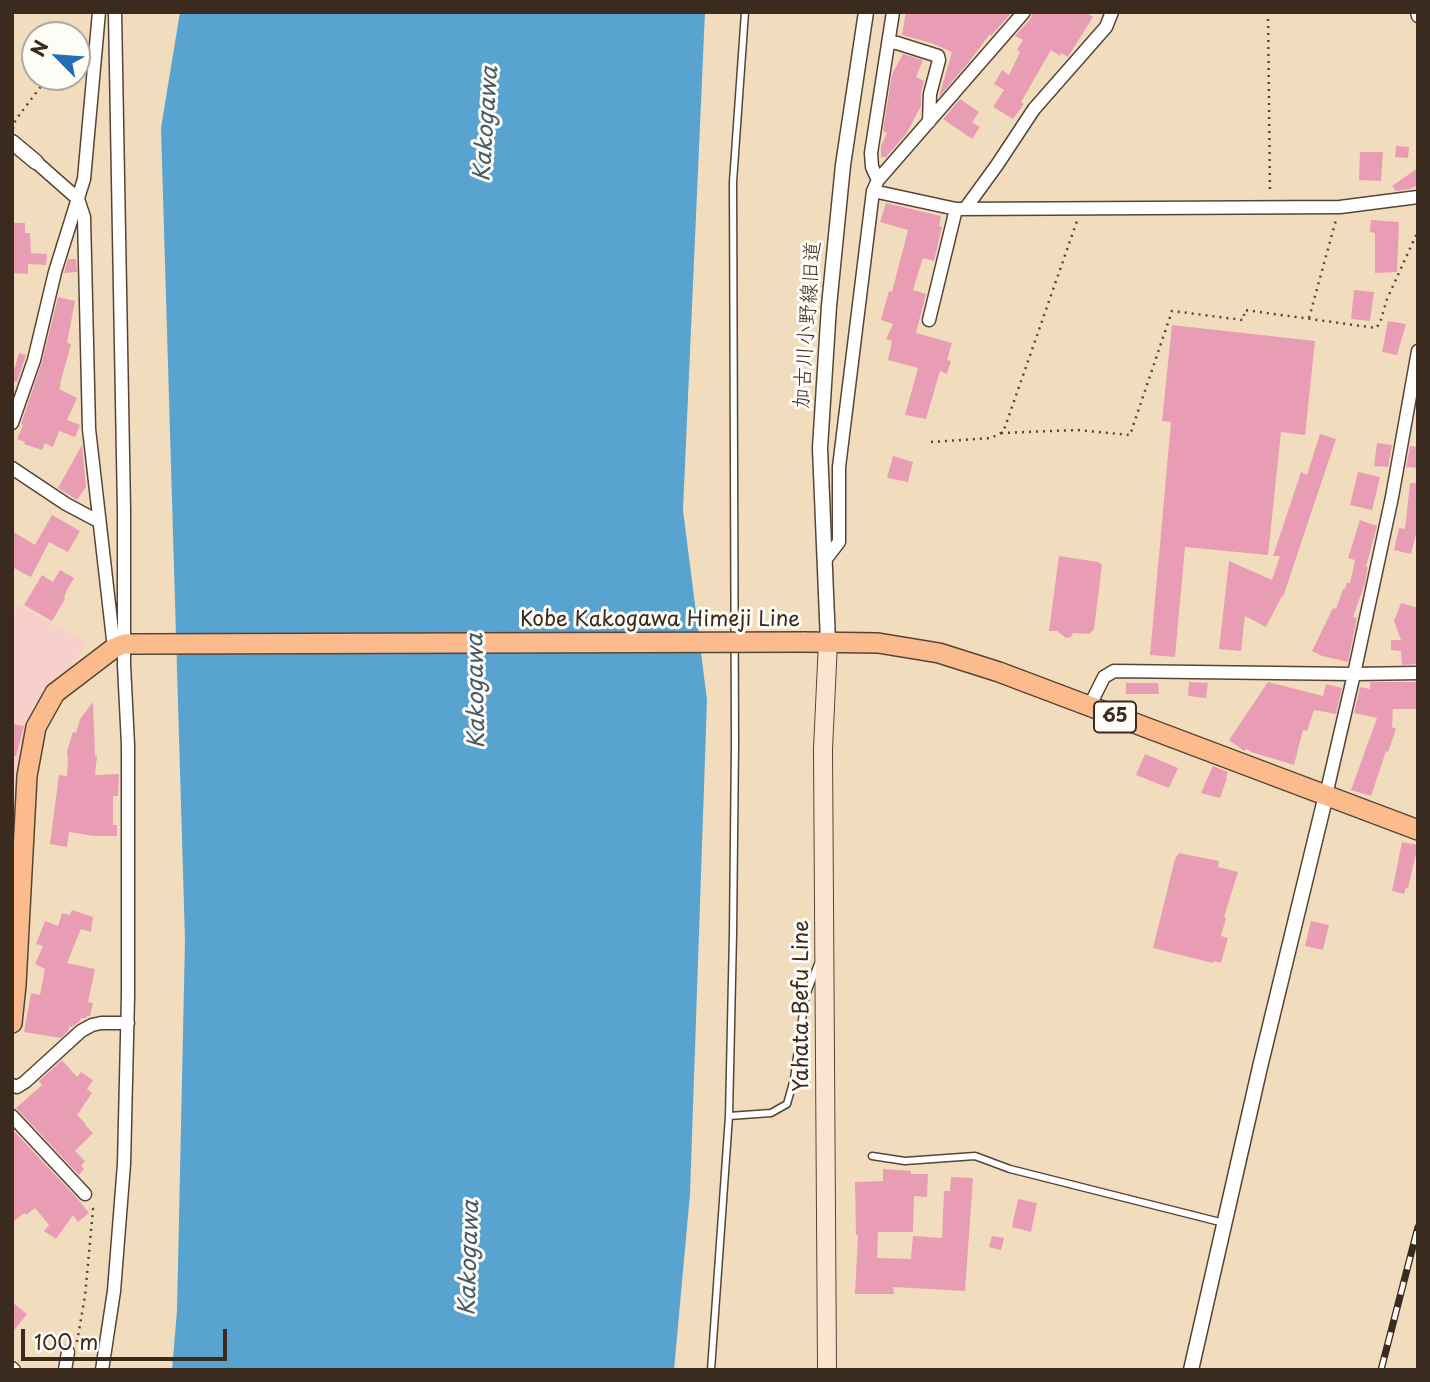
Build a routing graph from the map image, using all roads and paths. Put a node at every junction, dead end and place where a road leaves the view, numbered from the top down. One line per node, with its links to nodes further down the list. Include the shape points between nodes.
1 (99, 12): 17 (street)
2 (115, 12): 33 (street)
3 (745, 12): 44 (lane, via 733,182 735,743)
4 (866, 12): 31 (street, 加古川小野線旧道, via 843,165 829,306 820,448)
5 (893, 12): 9 (street)
6 (1024, 12): 11 (street)
7 (1112, 12): 21 (street, via 1106,27 1034,109 997,165)
8 (1268, 12): 20 (path)
9 (888, 42): 11 (street, via 938,56); 15 (street, via 871,153)
10 (37, 91): 12 (path)
11 (929, 122): 15 (street)
12 (12, 131)
13 (12, 142): 14 (street)
14 (36, 162): 17 (street)
15 (875, 186): 21 (street); 31 (street, via 839,467 839,542)
16 (1418, 197): 18 (street)
17 (78, 199): 26 (street); 30 (street, via 84,217 89,429)
18 (1340, 207): 20 (street); 23 (path)
19 (1081, 208): 20 (street); 21 (street); 27 (path)
20 (1270, 208)
21 (960, 209): 24 (street)
22 (1418, 232): 23 (path, via 1376,328)
23 (1309, 319): 27 (path, via 1245,310 1243,320 1172,311 1130,435 1077,430)
24 (929, 320)
25 (1418, 351): 35 (street)
26 (12, 423)
27 (1001, 433): 28 (path, via 991,438)
28 (931, 442)
29 (12, 468): 30 (street)
30 (98, 521): 33 (street)
31 (825, 560): 32 (street, 加古川小野線旧道)
32 (828, 642): 33 (main road, Kobe Kakogawa Himeji Line / 65, bridge); 36 (main road, Kobe Kakogawa Himeji Line / 65, via 878,643 939,653); 39 (main road, Yahata Befu Line, via 823,748)
33 (127, 646): 40 (main road, via 55,693 36,727 27,776); 41 (street)
34 (1418, 673): 35 (street)
35 (1354, 674): 36 (street, via 1114,671 1104,677); 37 (street)
36 (1089, 707): 37 (main road, Kobe Kakogawa Himeji Line / 65)
37 (1326, 795): 38 (main road, Kobe Kakogawa Himeji Line / 65); 47 (street)
38 (1418, 830)
39 (824, 950): 44 (lane, via 805,998 787,1104 771,1113); 52 (main road, Yahata Befu Line)
40 (12, 1023)
41 (128, 1023): 42 (street, via 92,1025 25,1082); 50 (street, via 124,1164 114,1291)
42 (12, 1085)
43 (12, 1116): 46 (street)
44 (729, 1116): 51 (lane)
45 (872, 1156): 47 (lane, via 905,1161 975,1156 1010,1170)
46 (85, 1194): 48 (path, via 93,1209 88,1269 77,1346)
47 (1224, 1223): 53 (street)
48 (68, 1352): 49 (street)
49 (65, 1370)
50 (102, 1370)
51 (711, 1370)
52 (827, 1370)
53 (1191, 1370)

